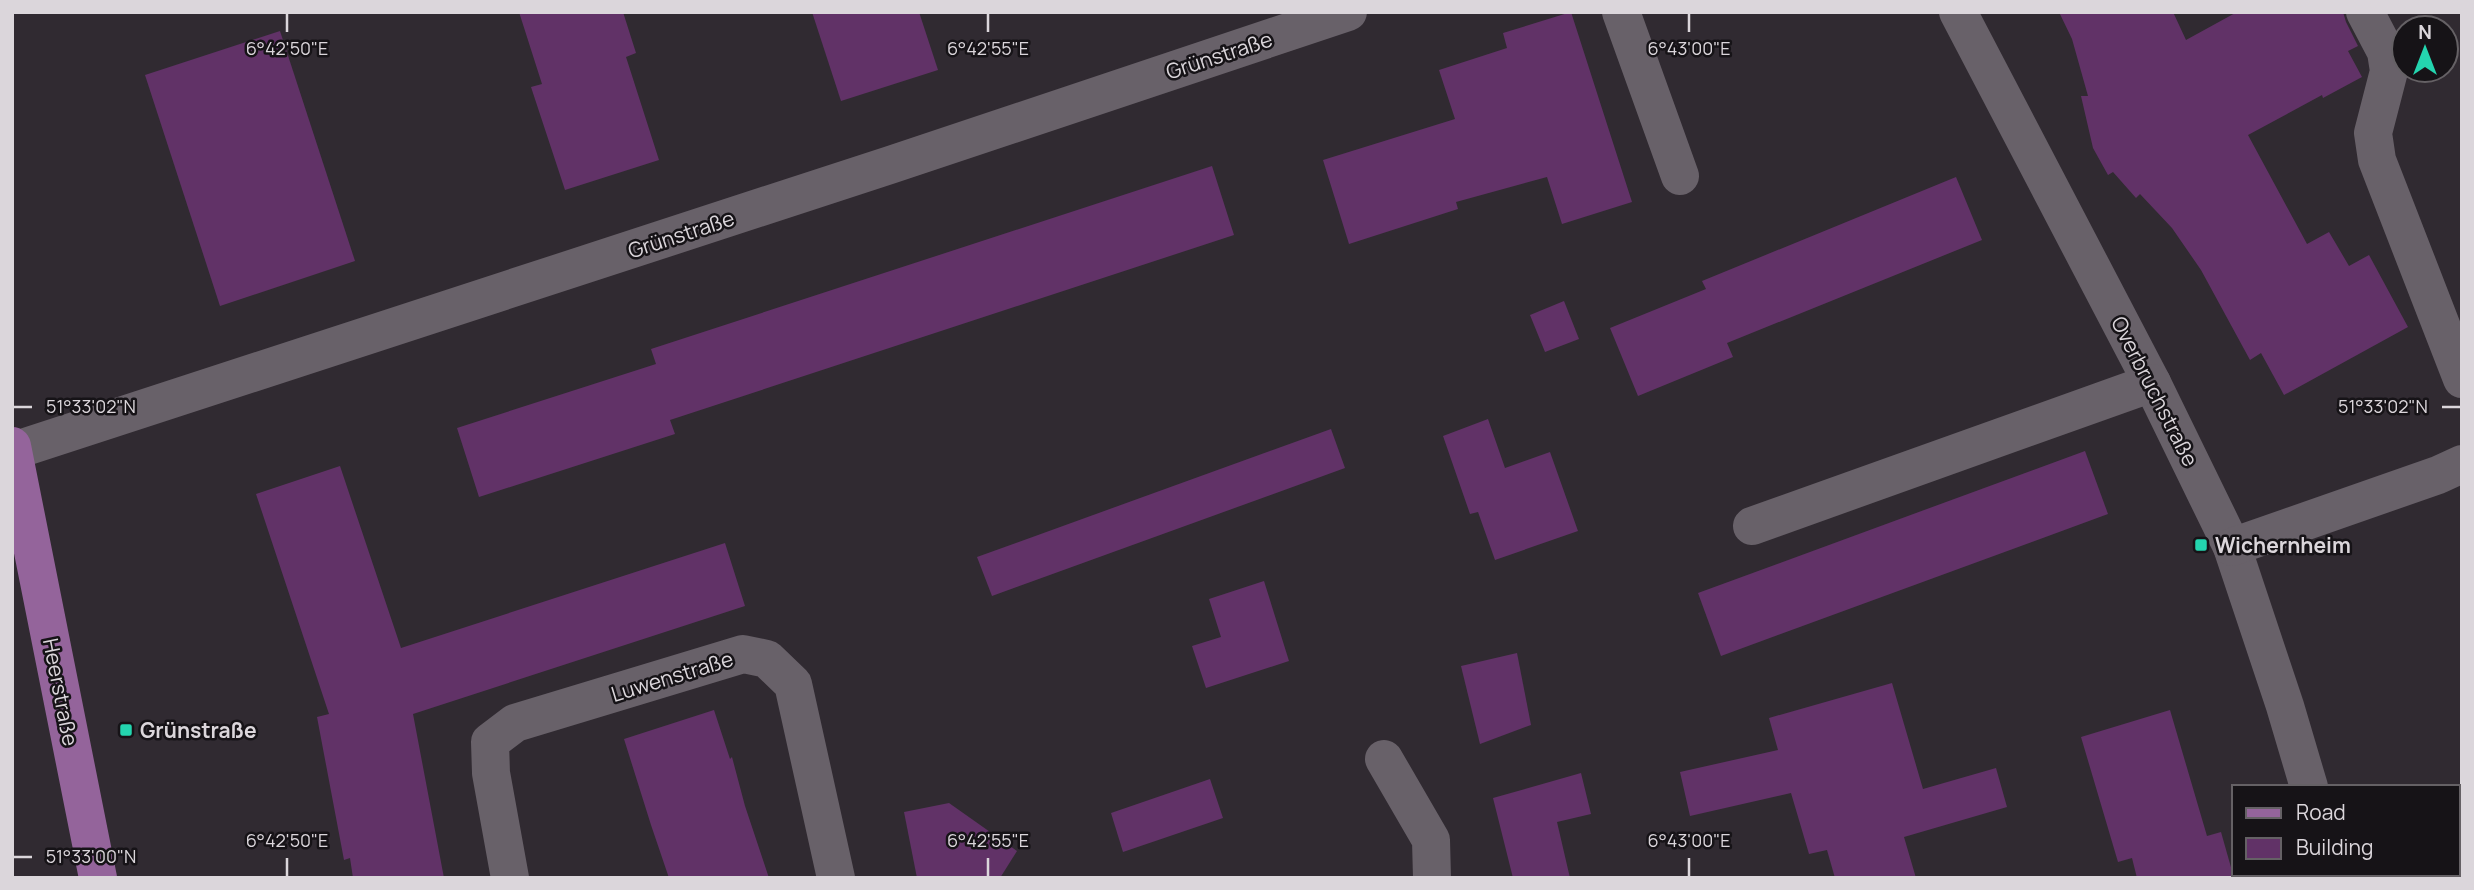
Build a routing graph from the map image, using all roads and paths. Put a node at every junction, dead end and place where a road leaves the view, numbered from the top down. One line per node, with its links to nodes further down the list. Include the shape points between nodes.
1 (1348, 12): 8 (street, Grünstraße)
2 (1621, 12): 5 (street)
3 (1958, 12): 7 (street, Overbruchstraße)
4 (2365, 12): 6 (street, via 2386,52 2389,71 2373,133 2377,160)
5 (1680, 176)
6 (2462, 379)
7 (2152, 383): 11 (street); 12 (street, Overbruchstraße)
8 (13, 449): 10 (main road, Heerstraße)
9 (2462, 464): 12 (street)
10 (18, 508): 15 (main road, Heerstraße)
11 (1752, 526)
12 (2232, 547): 14 (street, Overbruchstraße)
13 (1384, 760): 18 (street, via 1431,840)
14 (2308, 785)
15 (98, 878)
16 (510, 878): 17 (street, Luwenstraße, via 490,743 515,723 743,654 767,659 793,684)
17 (836, 878)
18 (1432, 878)

